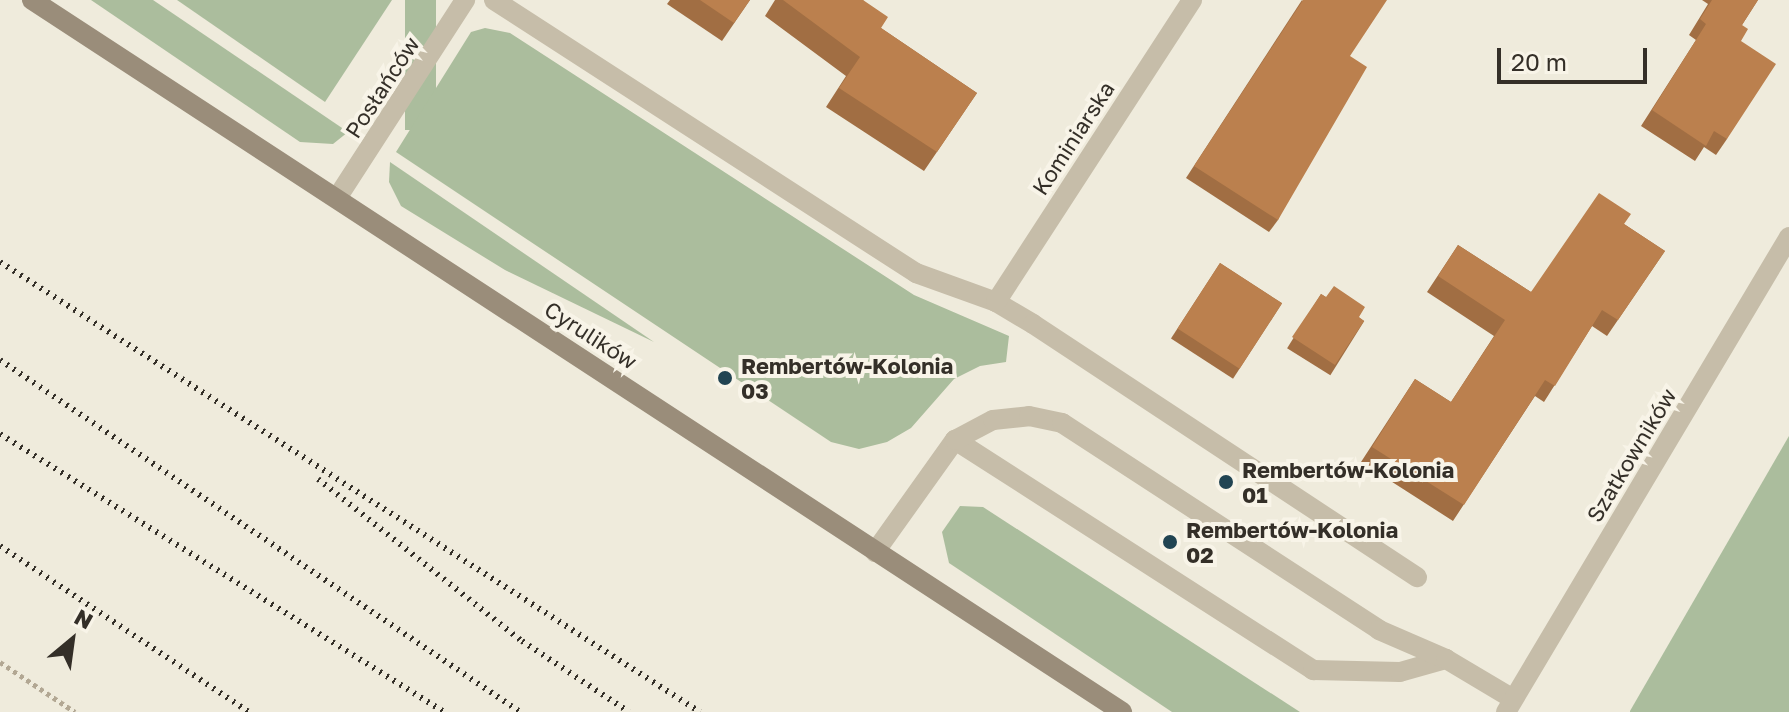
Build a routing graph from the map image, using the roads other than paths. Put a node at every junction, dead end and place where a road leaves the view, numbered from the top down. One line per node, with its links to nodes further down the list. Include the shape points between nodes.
1 (32, 0): 5 (main road, Cyrulików)
2 (465, 0): 5 (street, Posłańców)
3 (494, 0): 7 (street, via 916,273)
4 (1192, 0): 7 (street, Kominiarska)
5 (337, 198): 9 (main road, Cyrulików)
6 (1789, 237): 12 (street, Szatkowników)
7 (996, 302): 10 (street)
8 (955, 440): 9 (street); 11 (street, via 1313,670 1400,672); 11 (street, via 993,420 1029,416 1074,428 1379,630)
9 (875, 552): 13 (main road, Cyrulików)
10 (1417, 577)
11 (1446, 659): 12 (street)
12 (1508, 704): 14 (street, Szatkowników)
13 (1122, 712)
14 (1488, 712)

